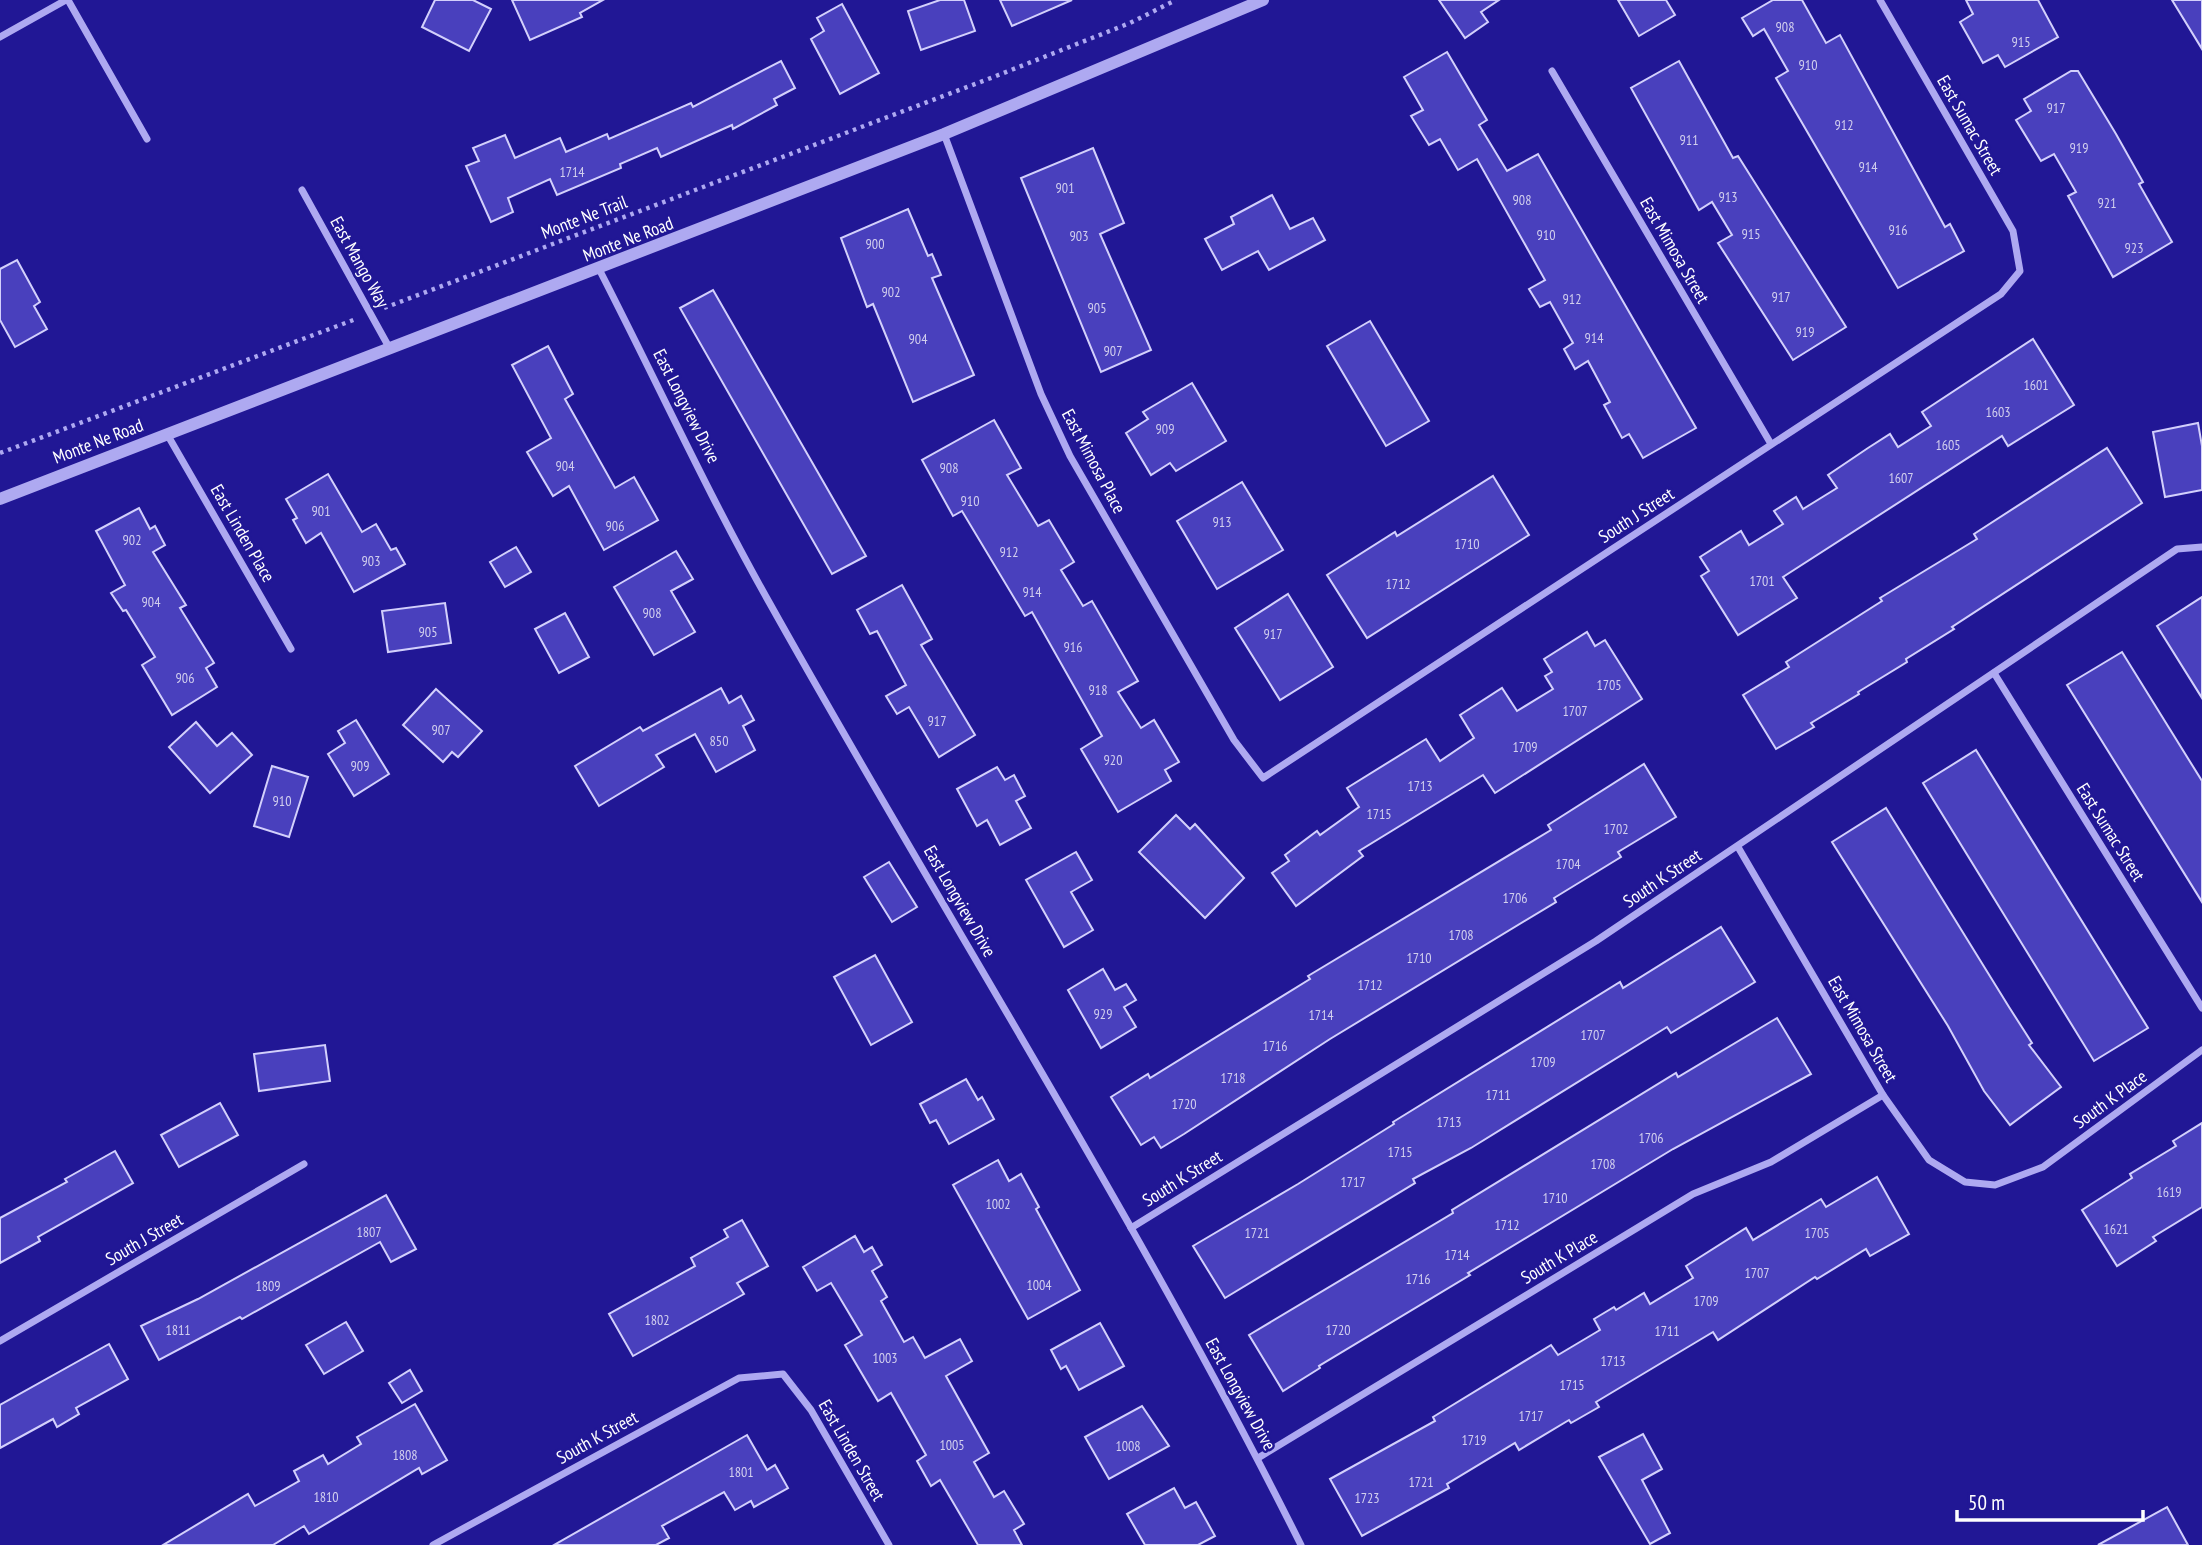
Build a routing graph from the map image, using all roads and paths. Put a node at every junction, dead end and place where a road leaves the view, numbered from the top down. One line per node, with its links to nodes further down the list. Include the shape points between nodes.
1 (67, 0): 5 (street); 8 (street)
2 (1176, 0): 12 (path, Monte Ne Trail, via 996,76)
3 (1263, 0): 7 (street, Monte Ne Road)
4 (1880, 0): 11 (street, East Sumac Street, via 2013,231)
5 (0, 37)
6 (1552, 71): 15 (street, East Mimosa Street)
7 (944, 134): 10 (street, Monte Ne Road); 21 (street, East Mimosa Place, via 1041,394 1070,456 1234,740)
8 (147, 139)
9 (302, 190): 12 (street, East Mango Way)
10 (599, 269): 13 (street, Monte Ne Road); 28 (street, East Longview Drive, via 767,599)
11 (2020, 271): 15 (street, South J Street, via 2001,293)
12 (370, 313): 13 (street, East Mango Way); 16 (path, Monte Ne Trail)
13 (390, 349): 14 (street, Monte Ne Road)
14 (166, 433): 17 (street, Monte Ne Road); 19 (street, East Linden Place)
15 (1771, 444): 21 (street, South J Street)
16 (0, 453)
17 (0, 499)
18 (2202, 547): 20 (street, South K Street, via 2177,549)
19 (291, 649)
20 (1994, 673): 22 (street, South K Street); 23 (street, East Sumac Street)
21 (1263, 778)
22 (1738, 846): 25 (street, East Mimosa Street); 28 (street, South K Street, via 1596,941)
23 (2202, 1008)
24 (2202, 1050): 27 (street, South K Place, via 2043,1167)
25 (1883, 1095): 27 (street, East Mimosa Street, via 1929,1160 1965,1182); 31 (street, South K Place, via 1770,1162 1693,1194)
26 (304, 1164): 29 (street, South J Street)
27 (1995, 1185)
28 (1131, 1228): 31 (street, East Longview Drive)
29 (0, 1341)
30 (783, 1374): 32 (street, South K Street, via 739,1378); 33 (street, East Linden Street, via 811,1410)
31 (1258, 1458): 34 (street, East Longview Drive)
32 (432, 1545)
33 (889, 1545)
34 (1301, 1545)

